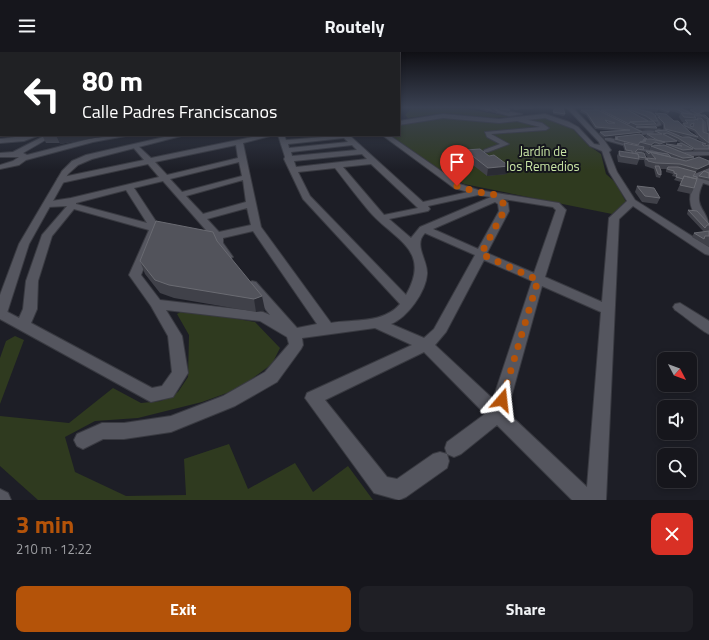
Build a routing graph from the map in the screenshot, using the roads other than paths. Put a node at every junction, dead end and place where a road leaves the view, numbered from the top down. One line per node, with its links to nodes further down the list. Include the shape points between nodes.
1 (546, 128): 26 (street, via 489,132 487,135 506,144)
2 (576, 128): 25 (street, via 592,145)
3 (592, 128): 16 (street)
4 (629, 128): 14 (street)
5 (657, 128): 14 (street); 15 (street)
6 (34, 136): 17 (street)
7 (49, 136): 29 (street)
8 (121, 136): 32 (street, via 93,140)
9 (178, 136): 22 (street)
10 (266, 136): 18 (street)
11 (340, 136): 23 (street)
12 (347, 136): 19 (street)
13 (386, 136): 46 (street, via 457,186)
14 (644, 136): 16 (street)
15 (677, 136)
16 (604, 140): 25 (street); 36 (street, via 682,162)
17 (0, 141)
18 (239, 142): 33 (street); 34 (street)
19 (354, 143): 23 (street); 27 (street)
20 (657, 144): 30 (street)
21 (681, 145): 28 (street)
22 (136, 146): 34 (street); 43 (street, via 89,157 75,163)
23 (284, 146): 27 (street); 39 (street)
24 (709, 149): 28 (street)
25 (607, 150): 49 (street, via 613,172)
26 (486, 151)
27 (364, 152): 35 (street)
28 (694, 152): 30 (street)
29 (15, 154): 31 (street); 32 (street)
30 (682, 154): 36 (street)
31 (0, 155)
32 (23, 158): 38 (street, via 16,163)
33 (242, 159): 41 (street); 42 (street)
34 (150, 161): 41 (street); 43 (street)
35 (374, 161): 37 (street); 53 (street)
36 (703, 163)
37 (337, 165): 39 (street); 55 (street)
38 (0, 167)
39 (293, 170): 68 (street, via 306,197)
40 (709, 170): 44 (street, via 695,178)
41 (163, 177): 45 (street); 47 (street)
42 (246, 177): 47 (street); 52 (street)
43 (62, 180): 51 (street)
44 (704, 181): 56 (street, via 695,190 693,202 700,217)
45 (128, 186): 50 (street); 58 (street)
46 (477, 192): 48 (street); 53 (street)
47 (179, 195): 54 (street)
48 (494, 196): 59 (street); 65 (street, via 503,203 504,211); 66 (street, via 556,205 561,210)
49 (632, 202): 64 (street); 70 (street, via 614,218)
50 (71, 203): 51 (street); 58 (street); 73 (street, via 47,235 32,281 30,309)
51 (48, 204): 71 (street, via 24,244)
52 (251, 204): 54 (street); 57 (street)
53 (422, 204): 55 (street, via 425,209)
54 (200, 218): 62 (street)
55 (382, 218): 63 (street)
56 (709, 225)
57 (256, 227): 62 (street); 74 (street)
58 (155, 228): 60 (street); 67 (street, via 136,275)
59 (424, 229): 63 (street, via 418,233); 65 (street)
60 (169, 231)
61 (204, 240): 62 (street)
62 (218, 240): 76 (street, via 223,253)
63 (413, 246): 68 (street, via 421,274)
64 (709, 252)
65 (481, 254): 66 (street); 77 (street, via 439,332)
66 (538, 280): 70 (street); 78 (street)
67 (156, 304): 73 (street, via 175,336 180,372 167,392 151,395); 76 (street, via 263,317)
68 (408, 304): 72 (street, via 397,315)
69 (680, 307): 75 (street)
70 (608, 310): 83 (street)
71 (0, 313): 73 (street)
72 (376, 323): 74 (street); 77 (street)
73 (23, 325)
74 (327, 328): 76 (street)
75 (709, 329)
76 (294, 334): 79 (street, via 296,345 271,377 229,401 171,424 102,431)
77 (426, 345): 78 (street); 81 (street, via 313,398 381,486 399,490)
78 (497, 415): 80 (street); 82 (street)
79 (84, 440)
80 (454, 448)
81 (440, 461)
82 (586, 500)
83 (596, 500)

